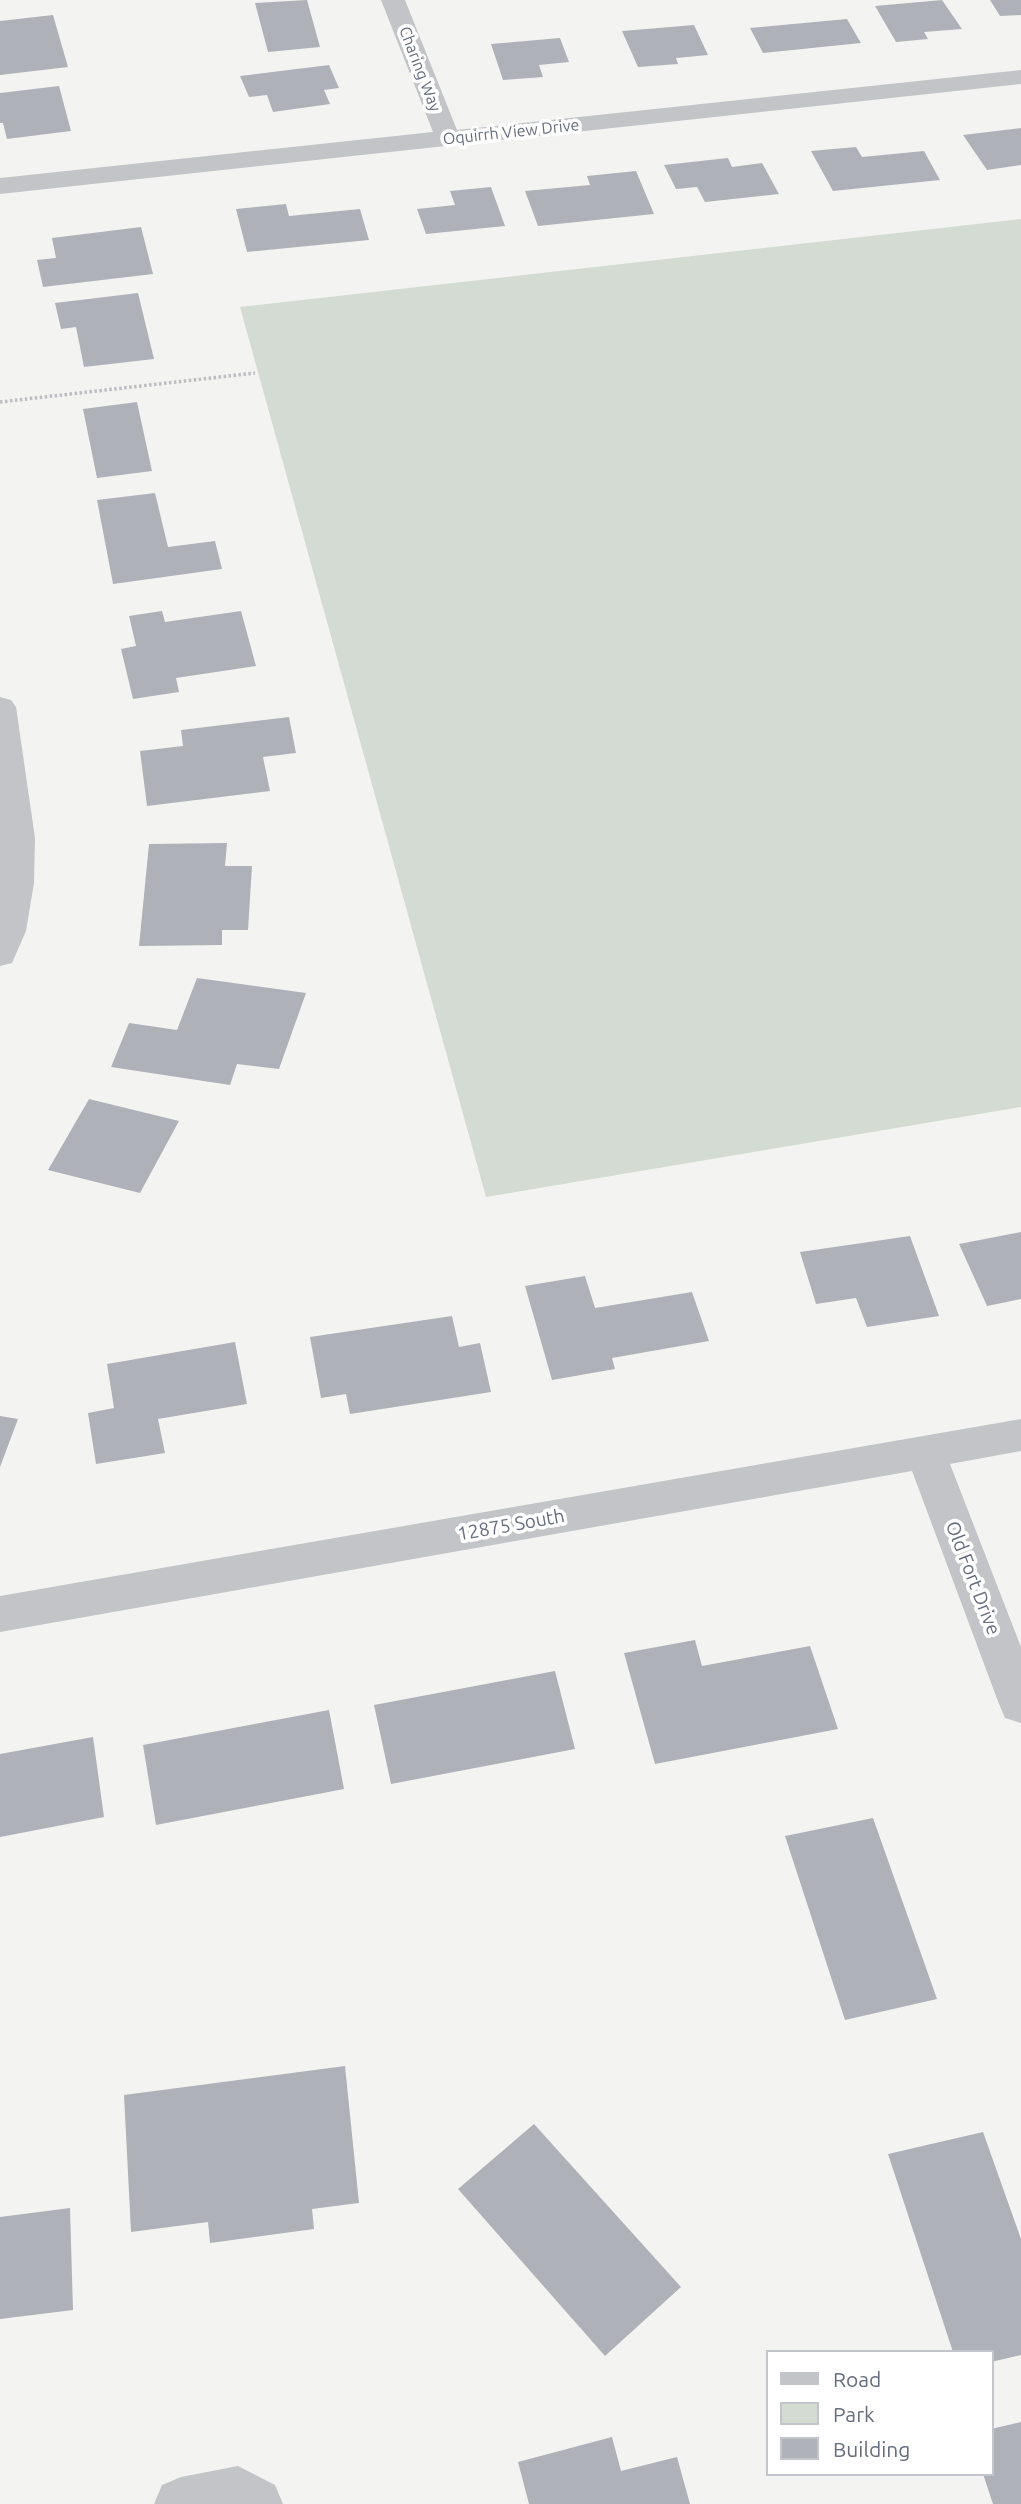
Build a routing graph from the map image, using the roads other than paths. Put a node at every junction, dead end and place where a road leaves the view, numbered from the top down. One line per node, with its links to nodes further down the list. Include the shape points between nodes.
1 (393, 0): 3 (street, Charing Way)
2 (1021, 77): 3 (street, Oquirrh View Drive)
3 (448, 139): 4 (street, Oquirrh View Drive)
4 (0, 186)
5 (0, 707): 6 (street, via 18,838 17,883)
6 (0, 954)
7 (1021, 1435): 8 (street, 12875 South)
8 (925, 1452): 9 (street, 12875 South); 10 (street, Old Fort Drive)
9 (0, 1614)
10 (1021, 1704)
11 (247, 2499): 12 (street)
12 (181, 2504)

